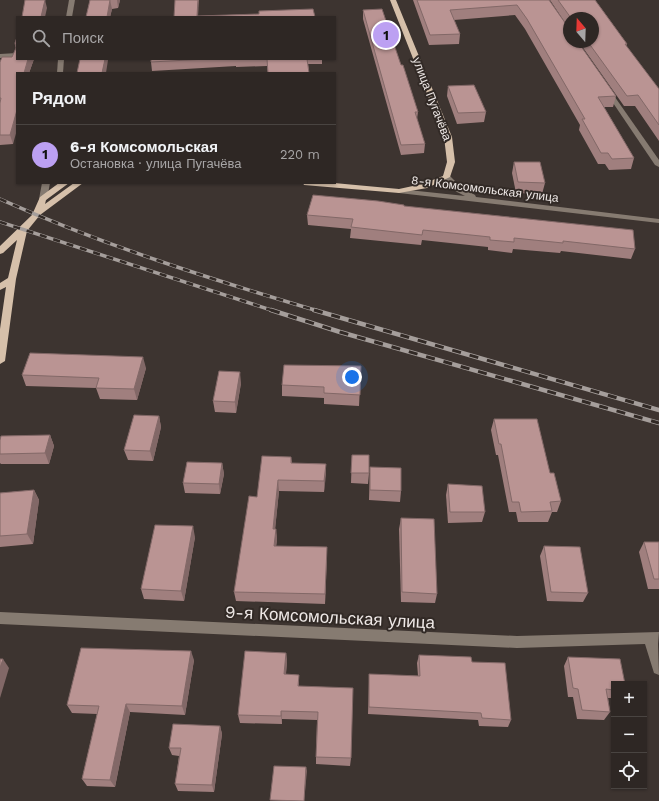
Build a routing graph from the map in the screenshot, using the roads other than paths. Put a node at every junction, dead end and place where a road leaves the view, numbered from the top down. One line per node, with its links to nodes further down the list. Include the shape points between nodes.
1 (72, 0): 3 (street)
2 (393, 0): 10 (main road, улица Пугачёва, via 448,137 451,162)
3 (68, 16)
4 (16, 55): 5 (street)
5 (0, 56)
6 (61, 60): 7 (street)
7 (60, 72)
8 (605, 87): 9 (street)
9 (659, 165)
10 (446, 177): 15 (main road, via 424,186); 17 (street, via 458,189)
11 (46, 184): 16 (street)
12 (63, 184): 16 (main road)
13 (78, 184): 18 (main road, via 63,193)
14 (318, 184): 15 (main road, 8-я Комсомольская улица)
15 (399, 191): 17 (street, 8-я Комсомольская улица)
16 (43, 199): 18 (main road)
17 (478, 200): 19 (street, 8-я Комсомольская улица)
18 (36, 216): 20 (main road)
19 (659, 221)
20 (23, 230): 21 (main road); 22 (main road)
21 (0, 251)
22 (12, 279): 23 (main road); 24 (main road)
23 (0, 287)
24 (2, 331): 25 (main road)
25 (0, 361)
26 (0, 618): 27 (street, 9-я Комсомольская улица, via 517,642)
27 (655, 639): 28 (street)
28 (659, 668)

